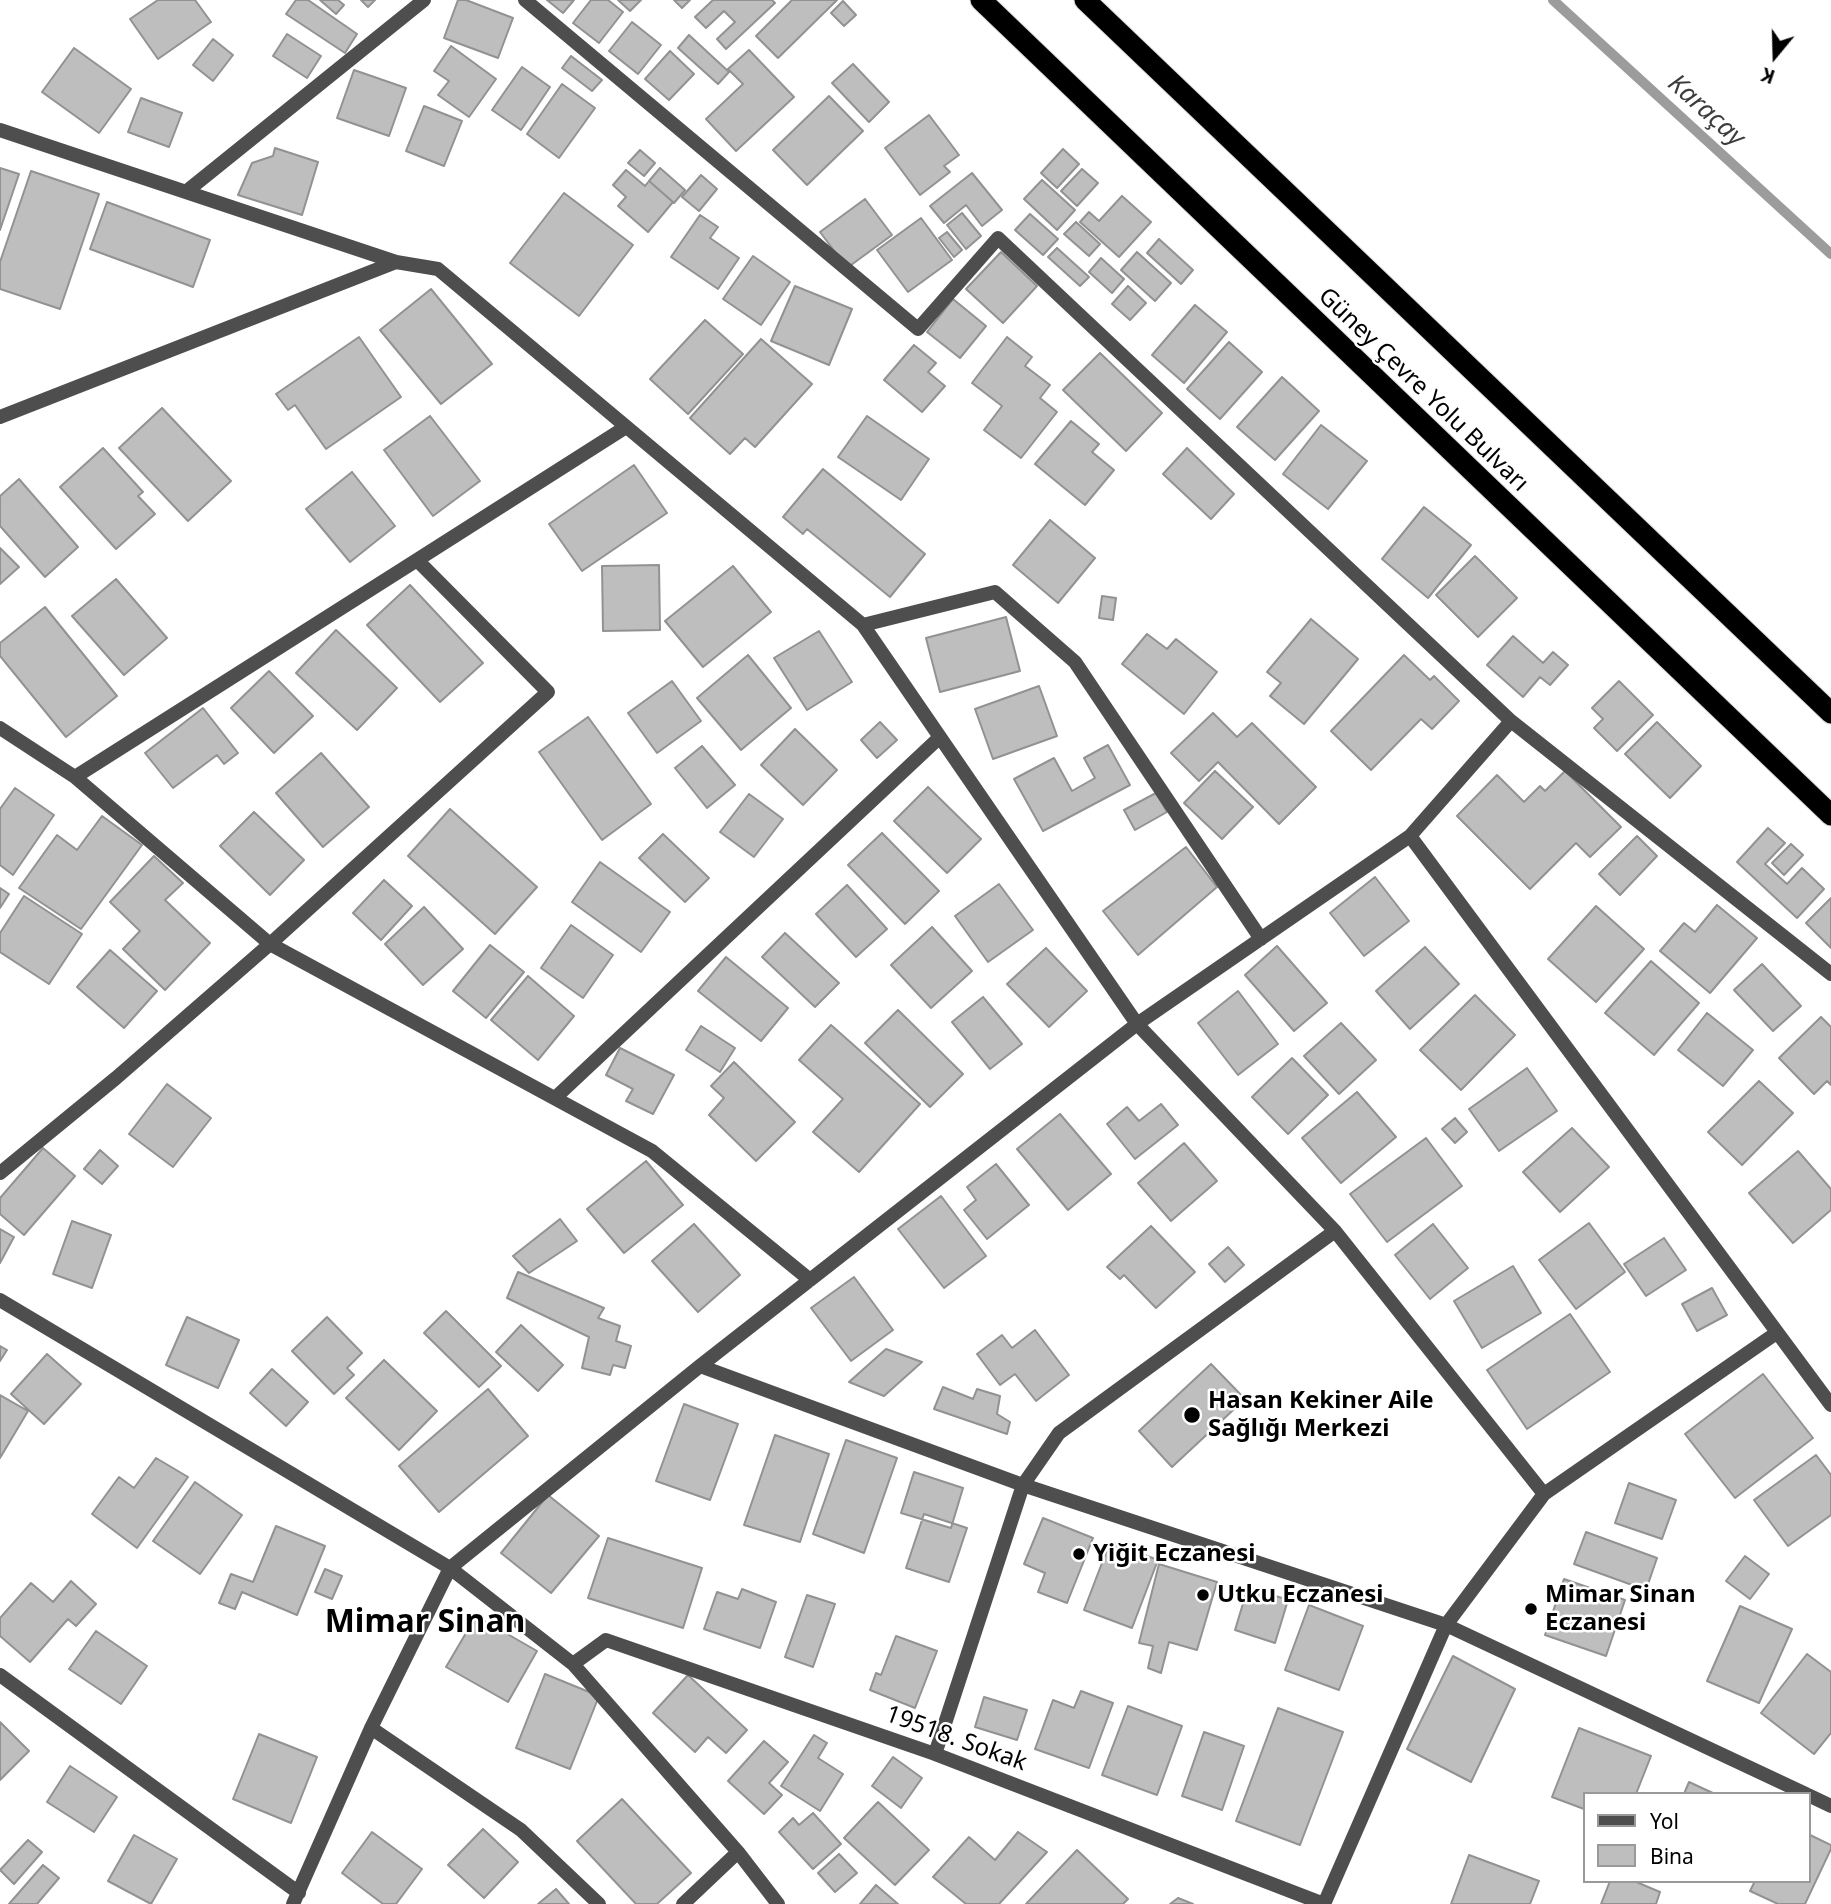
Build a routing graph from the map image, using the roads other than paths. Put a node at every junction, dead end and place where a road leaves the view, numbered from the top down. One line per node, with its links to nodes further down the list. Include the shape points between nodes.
1 (424, 0): 6 (street)
2 (524, 0): 13 (street, via 918,329 998,238)
3 (981, 0): 17 (highway, Güney Çevre Yolu Bulvarı)
4 (1085, 0): 12 (highway, Güney Çevre Yolu Bulvarı)
5 (0, 130): 6 (street)
6 (187, 191): 7 (street)
7 (396, 262): 8 (street); 9 (street, via 438,270)
8 (0, 417)
9 (626, 426): 10 (street); 11 (street)
10 (417, 560): 16 (street); 20 (street, via 548,692)
11 (863, 625): 15 (street); 19 (street, via 995,592 1075,662)
12 (1831, 713)
13 (1511, 721): 18 (street); 21 (street)
14 (0, 728): 16 (street)
15 (940, 737): 22 (street); 23 (street)
16 (75, 777): 20 (street)
17 (1831, 816)
18 (1410, 836): 19 (street); 28 (street)
19 (1261, 939): 22 (street)
20 (270, 944): 23 (street); 24 (street)
21 (1831, 974)
22 (1137, 1024): 25 (street); 26 (street)
23 (555, 1098): 26 (street, via 652,1151)
24 (0, 1172)
25 (1335, 1231): 31 (street, via 1059,1433); 32 (street)
26 (810, 1280): 29 (street)
27 (0, 1300): 33 (street)
28 (1775, 1334): 30 (street); 32 (street)
29 (700, 1366): 31 (street); 33 (street)
30 (1831, 1405)
31 (1023, 1485): 34 (street); 38 (street)
32 (1544, 1493): 34 (street)
33 (450, 1568): 35 (street); 37 (street)
34 (1446, 1625): 39 (street); 47 (street)
35 (573, 1664): 38 (street, 19518. Sokak, via 606,1640); 42 (street)
36 (0, 1675): 43 (street)
37 (371, 1728): 43 (street); 44 (street, via 522,1830)
38 (935, 1754): 47 (street, 19518. Sokak)
39 (1803, 1792)
40 (1810, 1796): 41 (street)
41 (1831, 1806)
42 (738, 1852): 45 (street); 46 (street)
43 (296, 1898)
44 (599, 1904)
45 (683, 1904)
46 (778, 1904)
47 (1324, 1904)

